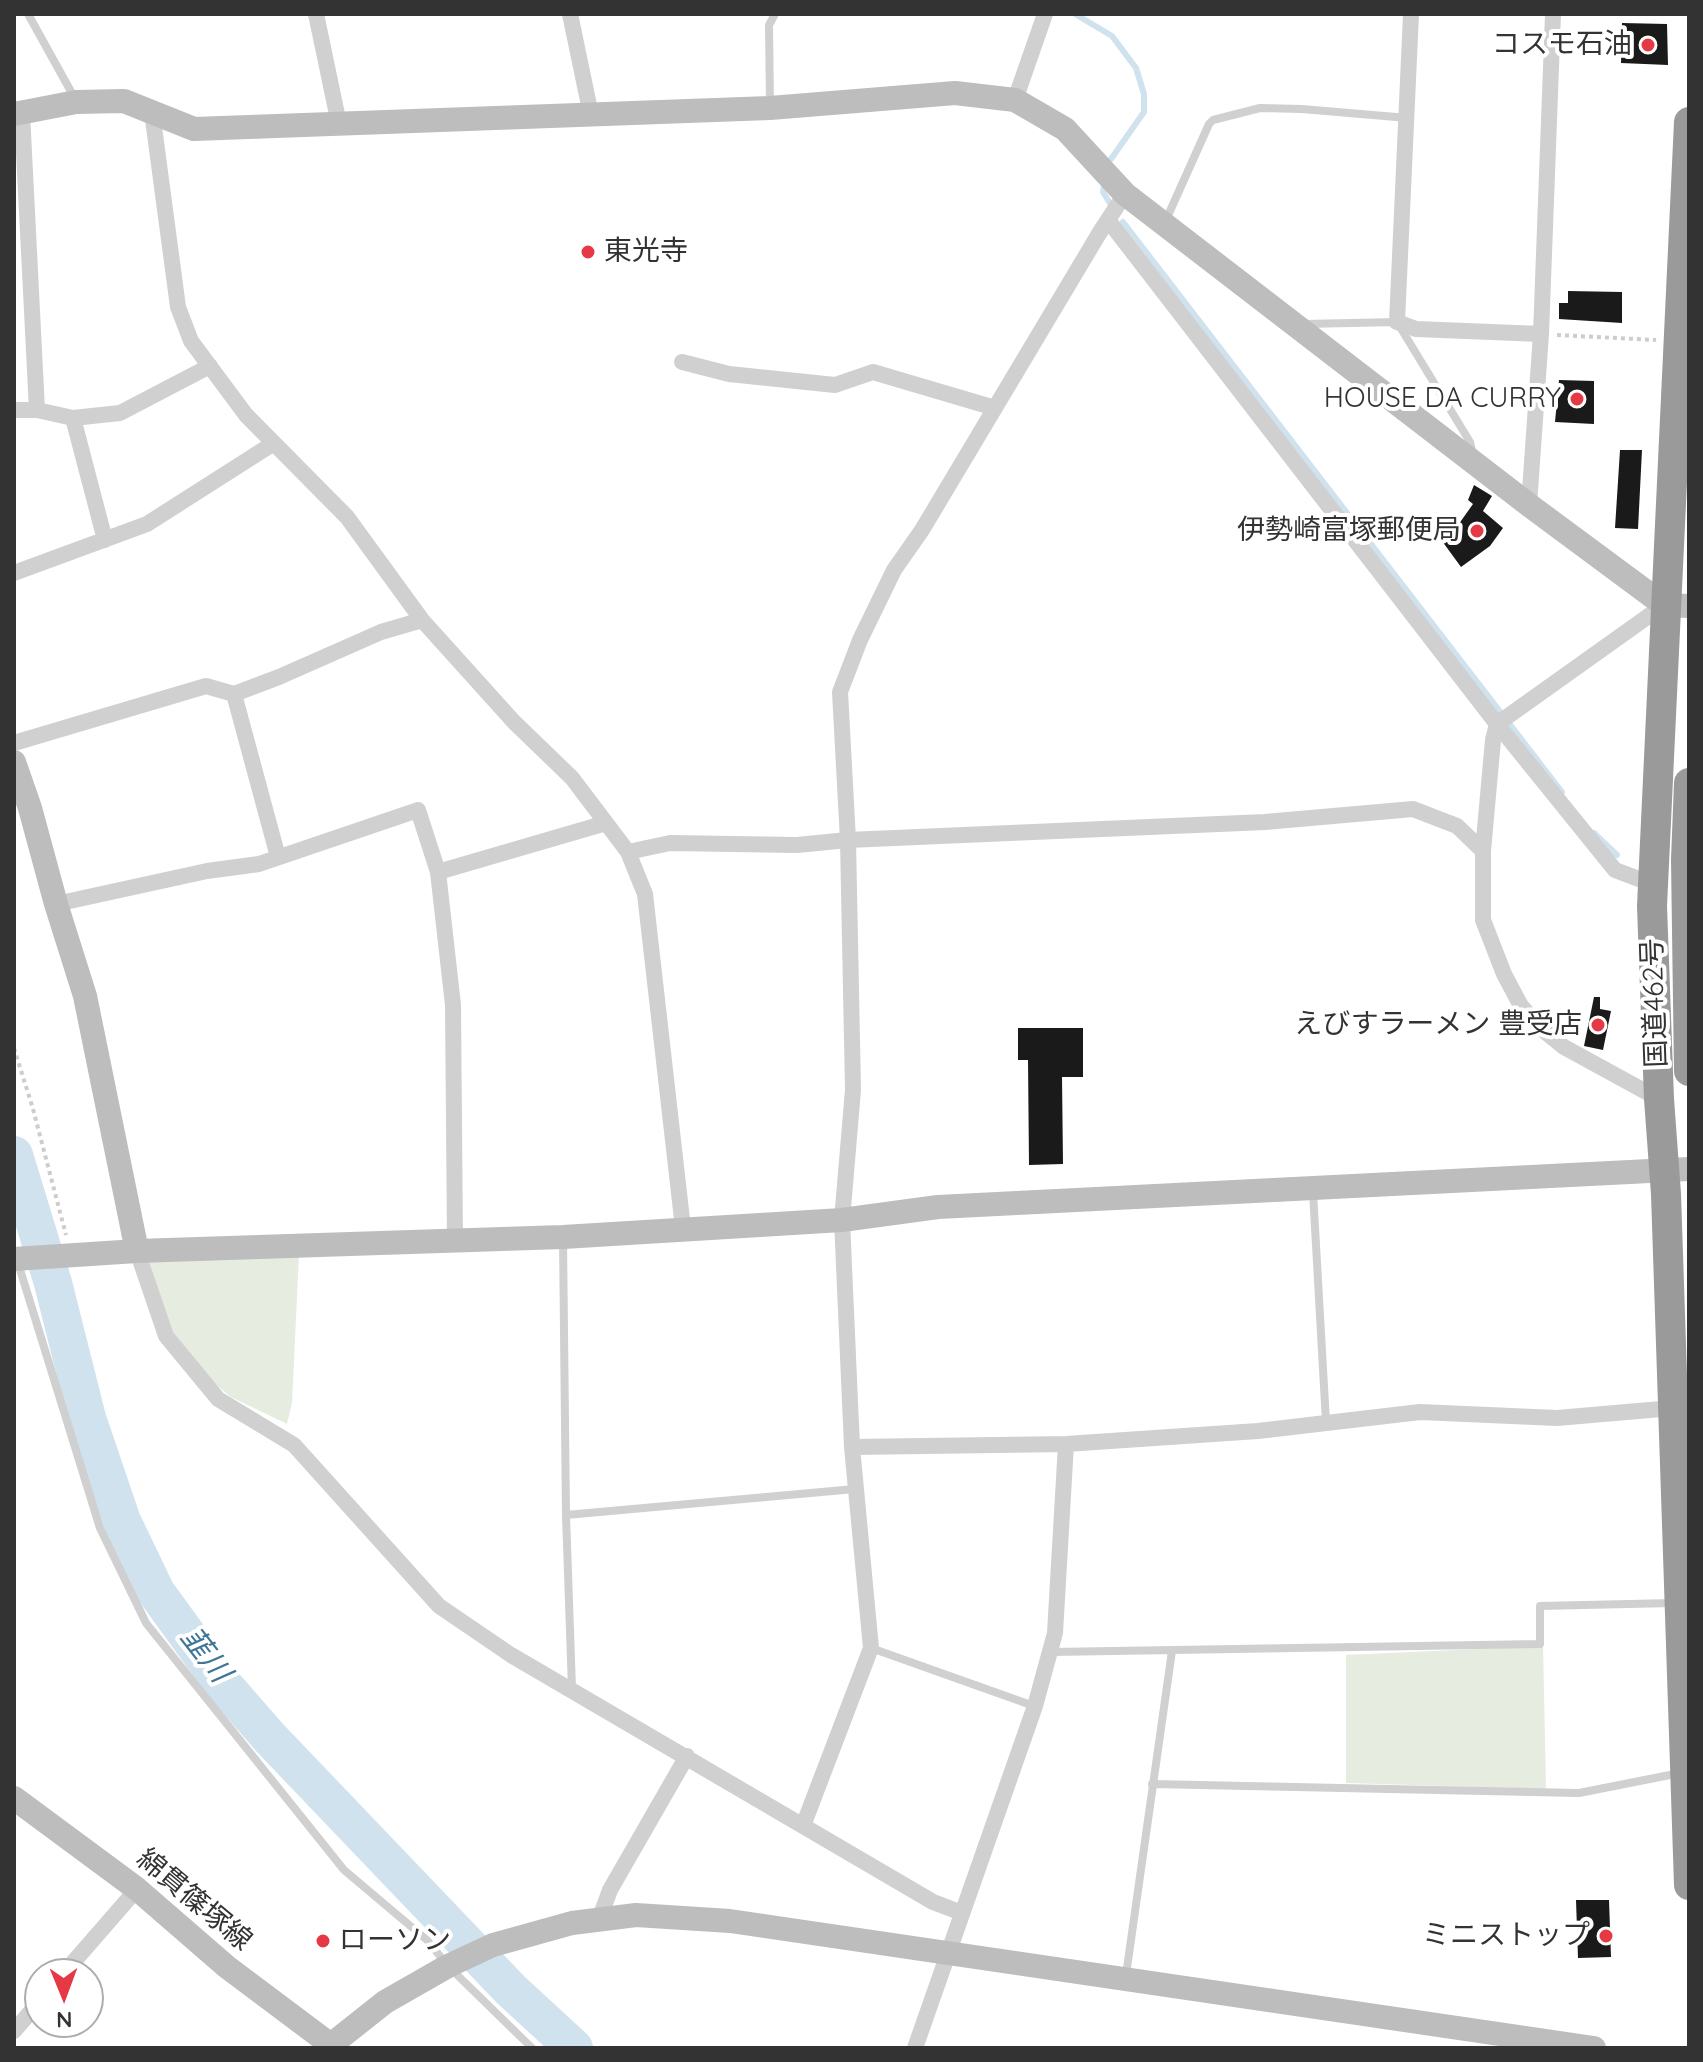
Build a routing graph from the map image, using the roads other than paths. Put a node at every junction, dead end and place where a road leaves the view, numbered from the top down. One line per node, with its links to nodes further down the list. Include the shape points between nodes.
1 (28, 14): 9 (lane)
2 (316, 14): 16 (street)
3 (570, 14): 13 (street)
4 (775, 14): 10 (lane, via 769,25)
5 (1045, 14): 8 (street)
6 (1411, 14): 14 (street)
7 (1553, 14): 22 (street)
8 (1015, 100): 10 (street, via 955,93); 17 (street, via 1065,129)
9 (76, 102): 11 (street, via 124,101); 12 (street)
10 (770, 108): 13 (street)
11 (152, 112): 16 (street, via 194,129); 24 (street, via 178,307 191,341)
12 (18, 114): 27 (street)
13 (591, 115): 16 (street)
14 (1408, 118): 19 (lane, via 1260,108 1213,120); 20 (street)
15 (1689, 122): 34 (highway, 国道462号)
16 (339, 124)
17 (1125, 194): 18 (street); 19 (street)
18 (1108, 220): 25 (street); 37 (street)
19 (1164, 224): 21 (street)
20 (1397, 322): 21 (lane); 22 (street, via 1416,329); 30 (lane, via 1470,442)
21 (1296, 325): 30 (street)
22 (1541, 334): 31 (street)
23 (682, 362): 25 (street, via 729,374 835,385 873,372)
24 (210, 366): 28 (street, via 120,413); 29 (street)
25 (995, 408): 42 (street, via 894,570 840,692)
26 (14, 410): 27 (street)
27 (37, 410): 28 (street)
28 (73, 418): 32 (street)
29 (274, 443): 32 (street, via 147,524); 35 (street, via 347,517)
30 (1474, 462): 31 (street)
31 (1529, 505): 34 (street)
32 (105, 540): 33 (street)
33 (14, 573)
34 (1677, 606): 37 (street); 47 (highway, 国道462号)
35 (422, 620): 36 (street); 41 (street, via 572,778)
36 (234, 694): 38 (street, via 206,686); 45 (street)
37 (1503, 719): 43 (street, via 1493,740); 47 (street, via 1615,870)
38 (14, 743)
39 (14, 762): 48 (street)
40 (1689, 783): 49 (highway, 国道462号)
41 (606, 823): 44 (street); 46 (street)
42 (848, 840): 43 (street, via 1265,822 1413,809 1457,826); 44 (street, via 797,845 670,843); 53 (street, via 853,1090)
43 (1483, 851): 50 (street, via 1483,920 1521,1006 1564,1047)
44 (628, 852): 54 (street, via 645,894)
45 (278, 857): 46 (street, via 418,810); 48 (street)
46 (438, 872): 56 (street, via 453,1005)
47 (1652, 884): 50 (highway, 国道462号)
48 (56, 904): 57 (street, via 85,996)
49 (1689, 1071)
50 (1659, 1099): 51 (highway, 国道462号)
51 (1677, 1169): 52 (street); 59 (highway, 国道462号)
52 (1313, 1188): 53 (street, via 938,1207); 60 (lane)
53 (842, 1220): 54 (street); 62 (street)
54 (683, 1228): 55 (street)
55 (563, 1237): 56 (street); 64 (lane)
56 (455, 1240): 57 (street)
57 (137, 1251): 58 (street); 69 (street, via 166,1336 218,1399 294,1445 439,1606)
58 (17, 1256): 82 (lane, via 100,1528 146,1623 344,1870)
59 (1673, 1408): 60 (street, via 1557,1418 1420,1412); 65 (highway, 国道462号)
60 (1326, 1423): 61 (street)
61 (1066, 1444): 62 (street); 68 (street)
62 (852, 1447): 63 (street)
63 (855, 1489): 64 (lane); 66 (street)
64 (566, 1515): 69 (lane)
65 (1679, 1603): 67 (lane, via 1540,1606 1540,1644); 72 (highway, 国道462号)
66 (871, 1648): 70 (lane); 75 (street)
67 (1172, 1651): 68 (lane); 73 (lane)
68 (1050, 1652): 70 (street)
69 (572, 1690): 71 (street)
70 (1035, 1706): 78 (street)
71 (687, 1756): 75 (street); 79 (street, via 610,1890)
72 (1685, 1772): 73 (lane, via 1579,1793); 76 (highway, 国道462号)
73 (1152, 1784): 83 (lane)
74 (14, 1798): 77 (street, 綿貫篠塚線)
75 (803, 1826): 78 (street, via 933,1902)
76 (1689, 1885)
77 (137, 1889): 81 (street); 85 (street, 綿貫篠塚線)
78 (962, 1913): 80 (street)
79 (599, 1920): 80 (street, via 636,1915 715,1920); 82 (street, via 493,1945)
80 (947, 1953): 83 (street); 87 (street)
81 (77, 1958)
82 (451, 1965): 84 (lane); 85 (street, via 385,2002)
83 (1126, 1980): 88 (street)
84 (522, 2045): 86 (lane)
85 (331, 2047)
86 (532, 2048)
87 (915, 2048)
88 (1594, 2048)

